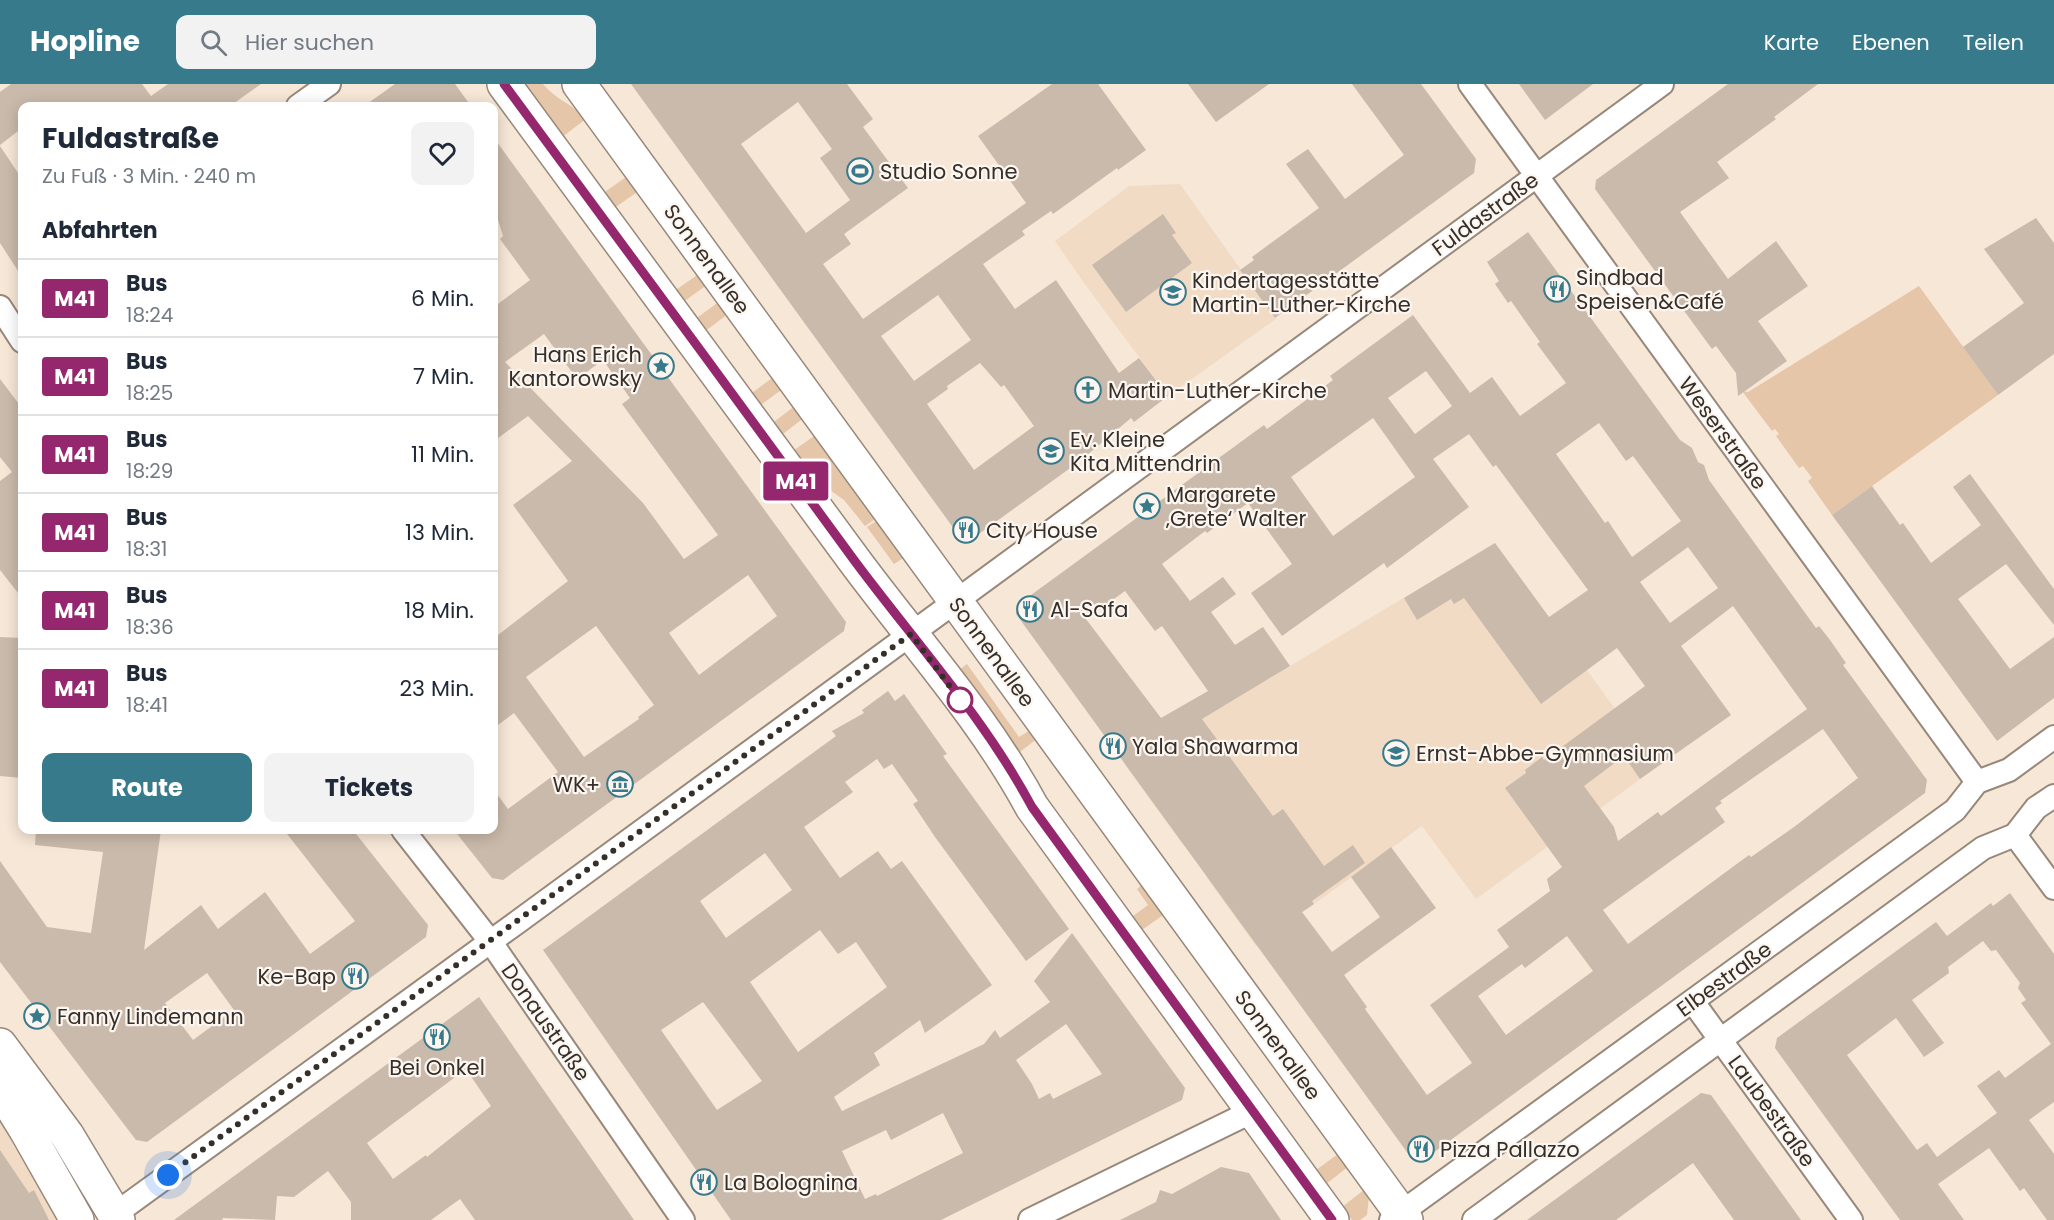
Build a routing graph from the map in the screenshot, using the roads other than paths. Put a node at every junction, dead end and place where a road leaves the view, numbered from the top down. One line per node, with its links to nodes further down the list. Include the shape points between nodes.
1 (329, 84): 6 (street)
2 (504, 84): 11 (main road)
3 (579, 84): 10 (main road, Sonnenallee)
4 (1470, 84): 7 (street, Weserstraße)
5 (1662, 84): 7 (street, Fuldastraße)
6 (304, 102)
7 (1536, 177): 10 (street, Fuldastraße); 13 (street, Weserstraße)
8 (8, 315): 9 (street)
9 (18, 334)
10 (954, 601): 11 (street, Fuldastraße); 25 (main road, Sonnenallee)
11 (911, 634): 18 (street, Fuldastraße); 23 (main road)
12 (2054, 737): 13 (street, via 2009,770)
13 (1977, 782): 19 (street, Elbestraße, via 1955,810)
14 (2054, 796): 16 (street, via 2036,808)
15 (406, 834): 18 (street, Donaustraße)
16 (2015, 835): 17 (street); 20 (street, via 1983,848)
17 (2054, 888)
18 (490, 941): 24 (street, Fuldastraße); 27 (street, Donaustraße)
19 (1693, 1002): 20 (street, Laubestraße); 25 (street, Elbestraße)
20 (1721, 1040): 30 (street); 31 (street, Laubestraße)
21 (0, 1045): 24 (main road, via 67,1135)
22 (0, 1088): 26 (main road)
23 (1253, 1111): 28 (street); 29 (main road)
24 (116, 1218)
25 (1399, 1218)
26 (77, 1220)
27 (683, 1220)
28 (1030, 1220)
29 (1332, 1220)
30 (1474, 1220)
31 (1851, 1220)

